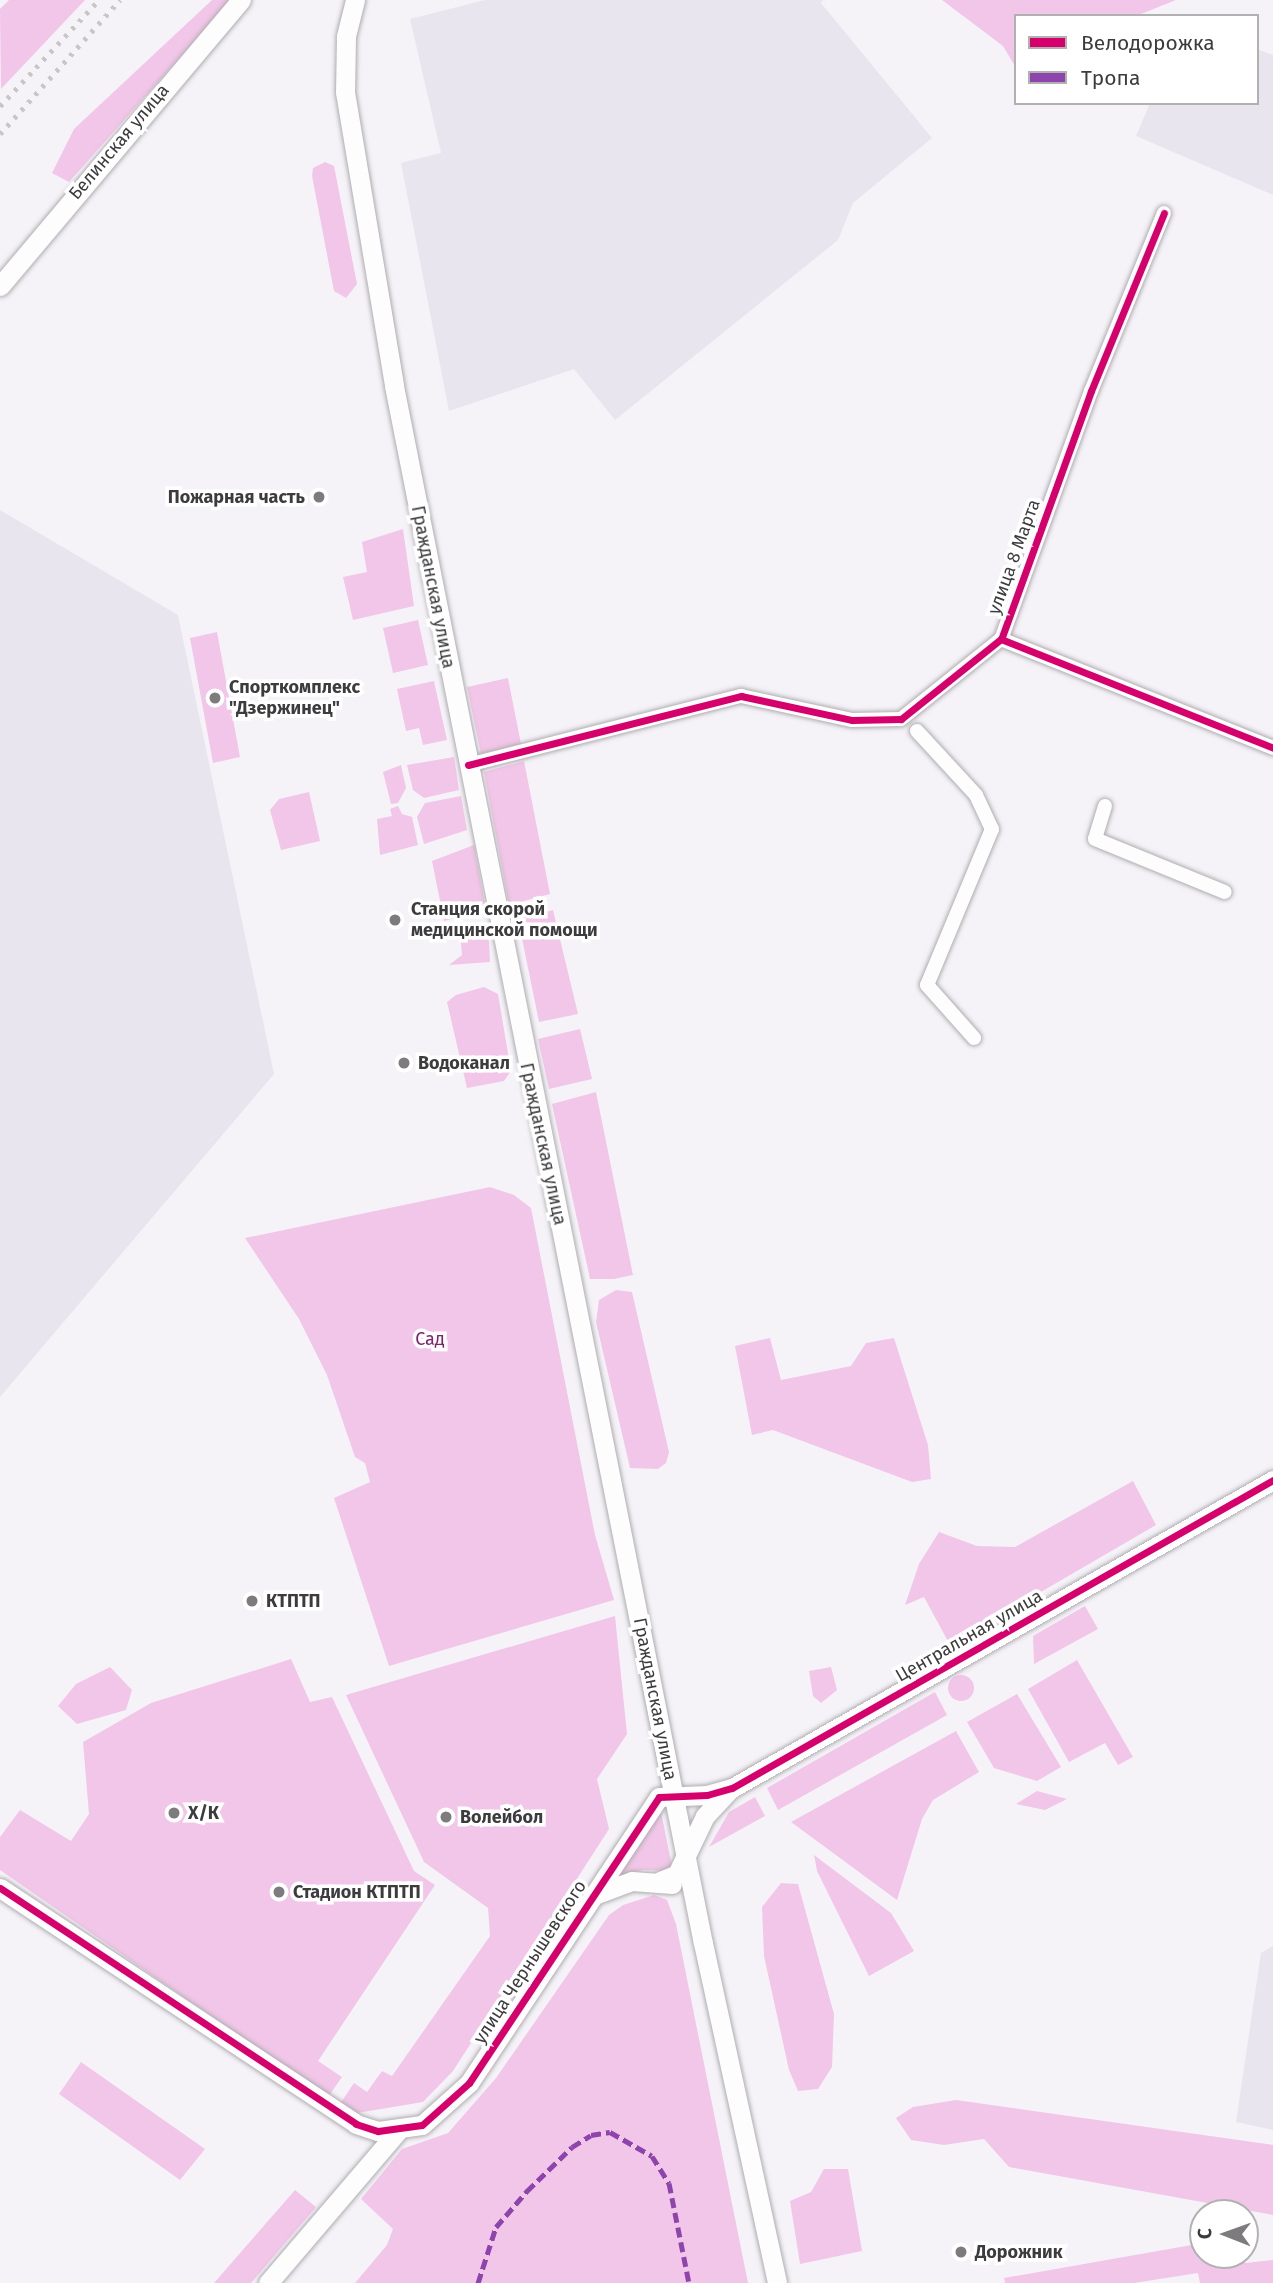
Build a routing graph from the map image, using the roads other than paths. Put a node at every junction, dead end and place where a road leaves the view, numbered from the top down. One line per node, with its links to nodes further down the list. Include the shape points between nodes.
1 (241, 0): 4 (street, Белинская улица)
2 (355, 0): 8 (street, Гражданская улица, via 346,37 350,131)
3 (1164, 213): 5 (street, улица 8 Марта, via 1091,391)
4 (0, 286)
5 (1001, 639): 7 (street, улица 8 Марта); 8 (street, via 901,719 852,720 741,696)
6 (917, 731): 11 (street, via 976,795 992,829 928,985)
7 (1273, 748)
8 (468, 765): 13 (street, Гражданская улица)
9 (1105, 806): 10 (street, via 1095,839)
10 (1225, 892)
11 (974, 1038)
12 (1273, 1480): 14 (street, Центральная улица)
13 (669, 1771): 15 (street, Гражданская улица); 16 (street, улица Чернышевского)
14 (732, 1788): 15 (street, Центральная улица, via 707,1795); 18 (street)
15 (673, 1793): 16 (street); 17 (street, Гражданская улица)
16 (653, 1803): 23 (street, улица Чернышевского)
17 (679, 1822): 18 (street, via 691,1831); 19 (street, Гражданская улица)
18 (699, 1826): 19 (street)
19 (686, 1860): 20 (street, via 677,1874); 22 (street, Гражданская улица)
20 (660, 1881): 22 (street); 23 (street, via 632,1881)
21 (0, 1888): 24 (street, via 356,2124 378,2132)
22 (692, 1888): 26 (street, Гражданская улица)
23 (593, 1896): 24 (street, улица Чернышевского, via 470,2083 422,2125)
24 (398, 2131): 25 (street, улица Чернышевского)
25 (268, 2283)
26 (777, 2283)

